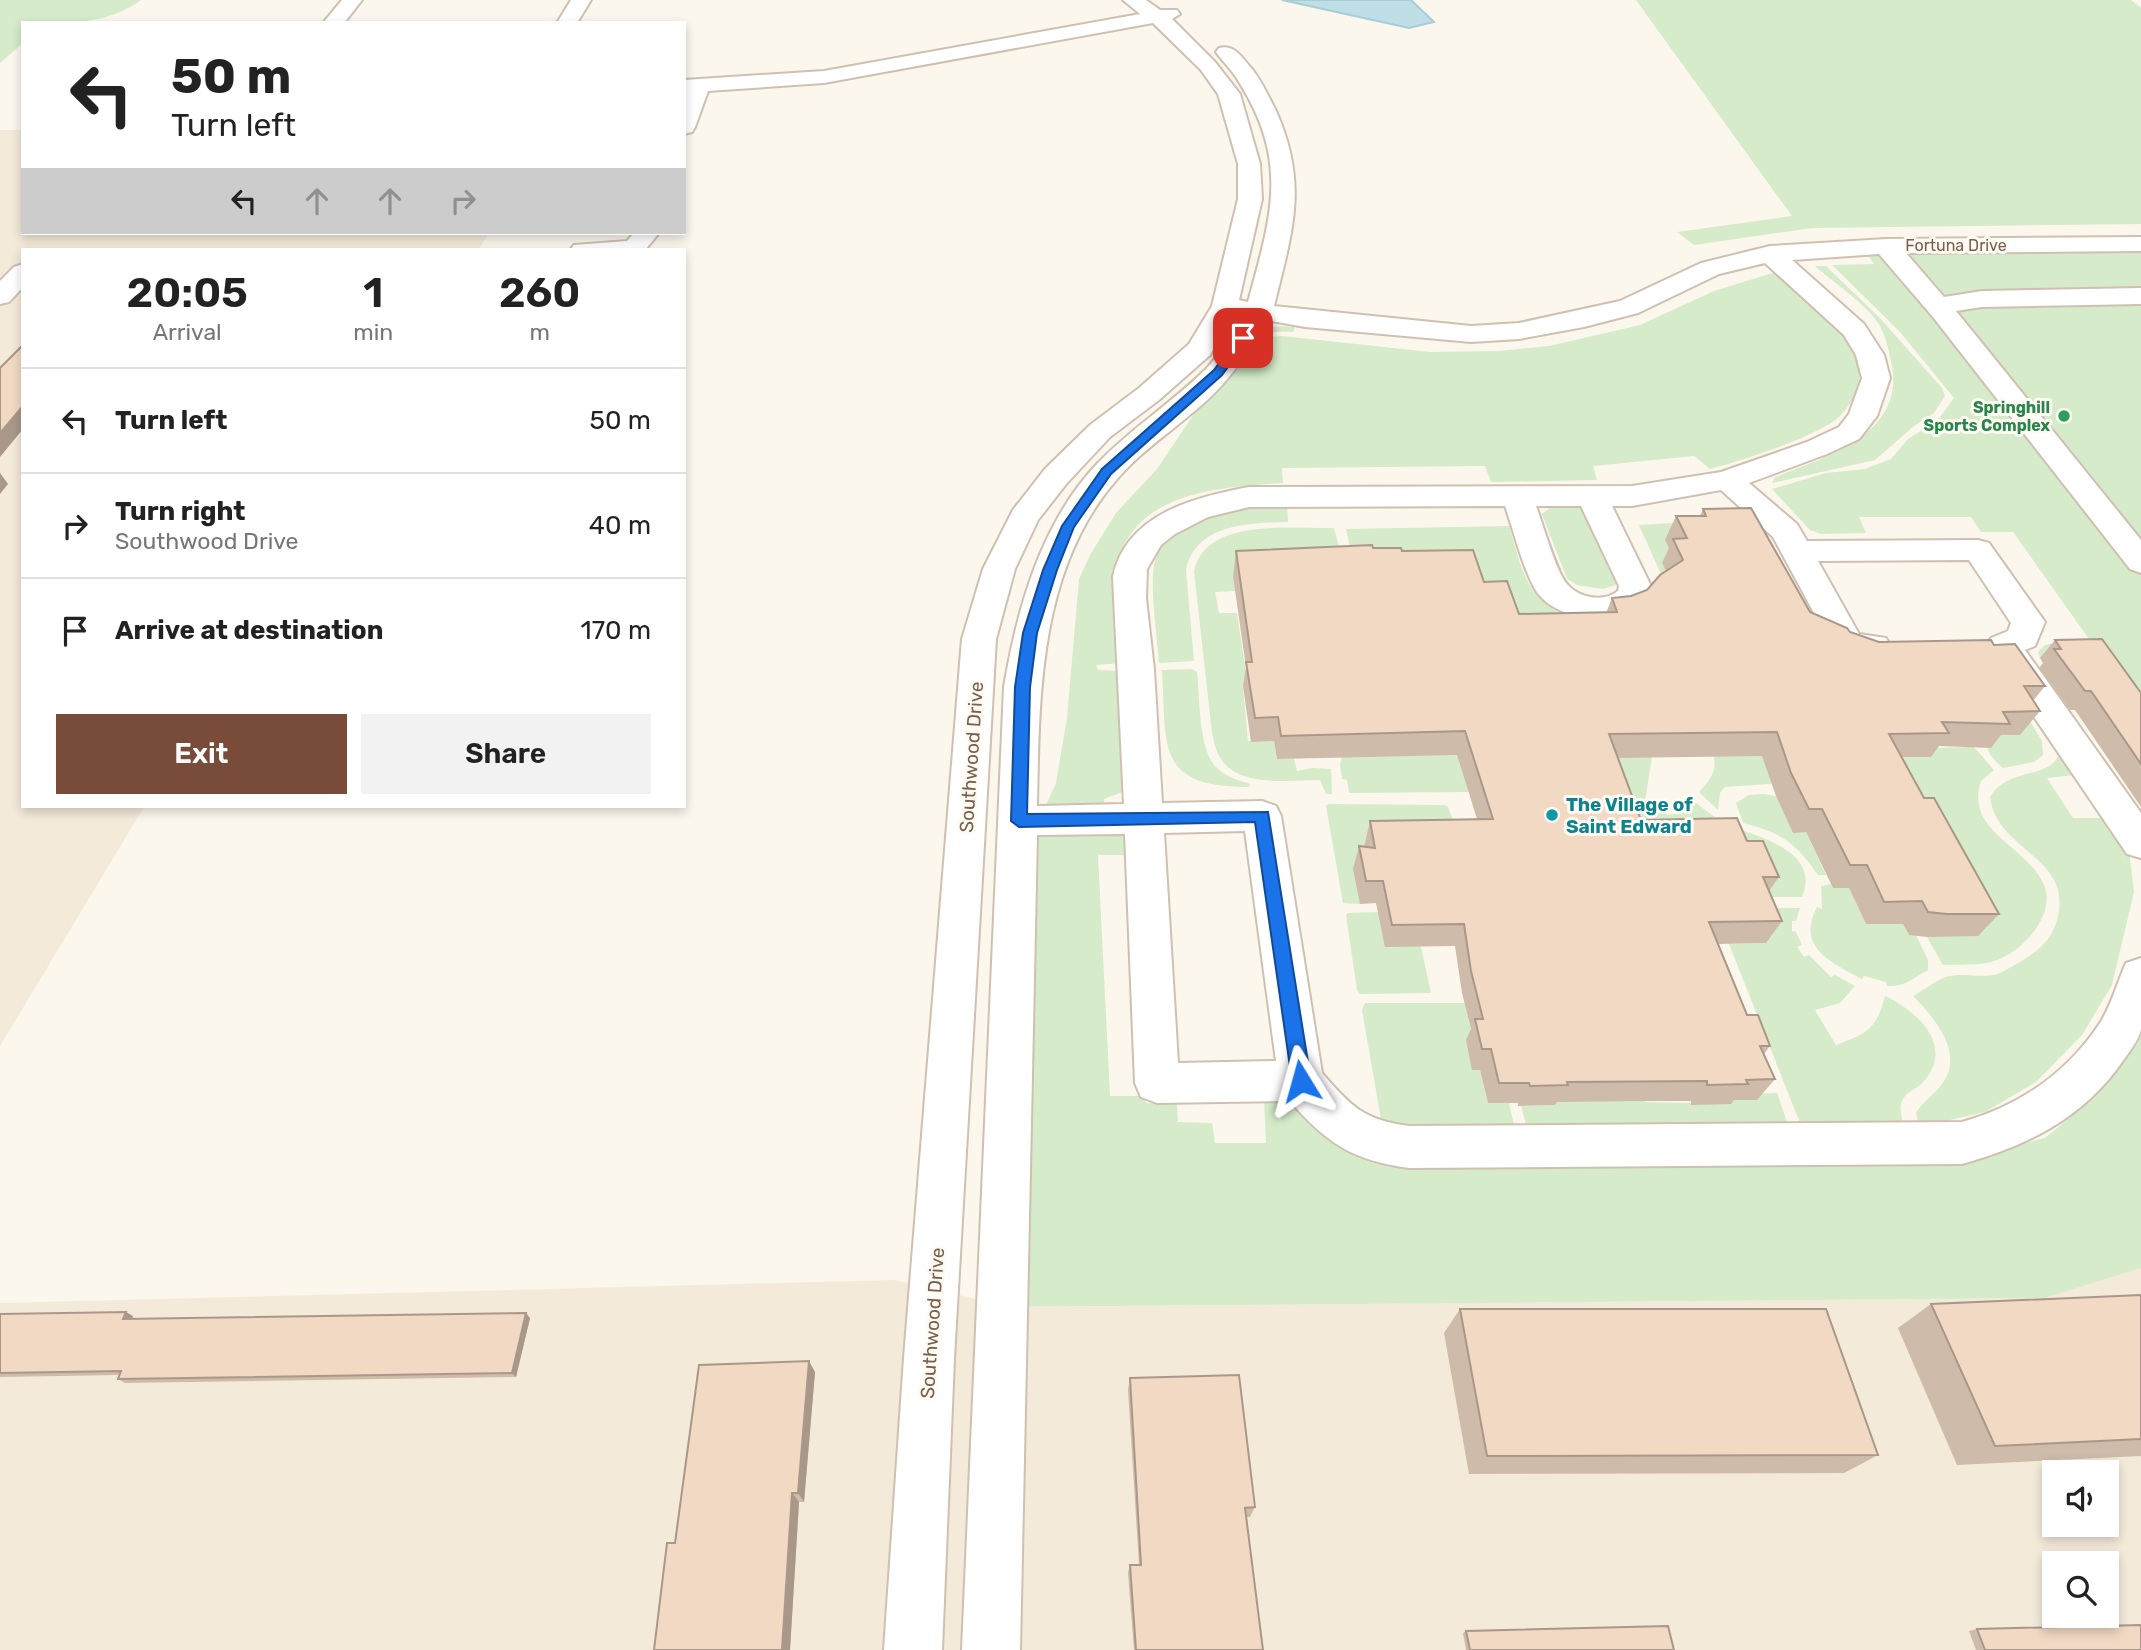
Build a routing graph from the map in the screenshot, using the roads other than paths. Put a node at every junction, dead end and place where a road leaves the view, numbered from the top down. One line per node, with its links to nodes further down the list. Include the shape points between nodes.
1 (352, 0): 4 (street)
2 (581, 0): 5 (street)
3 (1159, 7): 6 (street, via 824,78); 16 (street, Southwood Drive, via 1219,43 1247,77 1274,132 1285,193 1282,223)
4 (333, 21)
5 (568, 21)
6 (691, 86): 7 (street)
7 (686, 115)
8 (2141, 244): 9 (street, Fortuna Drive)
9 (1886, 246): 10 (street, Fortuna Drive); 17 (street)
10 (1770, 254): 16 (street, Fortuna Drive, via 1710,268 1629,307 1519,331 1410,330); 18 (street, via 1854,330 1870,355 1875,378 1863,416 1849,433)
11 (0, 260): 12 (street)
12 (21, 260)
13 (21, 274): 14 (street)
14 (0, 296)
15 (2141, 296): 17 (street, via 1982,299 1947,304)
16 (1242, 309): 27 (street, Southwood Drive, via 1218,373 1107,471 1068,526 1030,633 1022,687); 31 (street, Southwood Drive, via 1149,394 1100,431 1056,476 1024,517 999,569 979,639 930,1344)
17 (1942, 311): 22 (street)
18 (1727, 480): 20 (street); 21 (street, via 1779,523)
19 (1517, 495): 20 (street); 20 (street, via 1550,589 1583,608 1608,609 1628,602 1635,586); 26 (street, via 1249,497 1197,508 1166,525 1144,546 1131,569)
20 (1594, 498)
21 (1798, 551): 23 (street, via 1848,646); 25 (street, via 1978,550 2028,622 2023,638)
22 (2141, 562)
23 (1909, 646)
24 (1966, 646): 25 (street)
25 (2003, 646): 28 (street)
26 (1144, 818): 27 (street); 30 (street, via 1262,816); 30 (street, via 1157,1083)
27 (1019, 821): 32 (street, Southwood Drive)
28 (2141, 843)
29 (2141, 976): 30 (street, via 2122,1029 2077,1085 2012,1128 1962,1143 1384,1145 1343,1127)
30 (1301, 1081)
31 (914, 1650)
32 (991, 1650)

